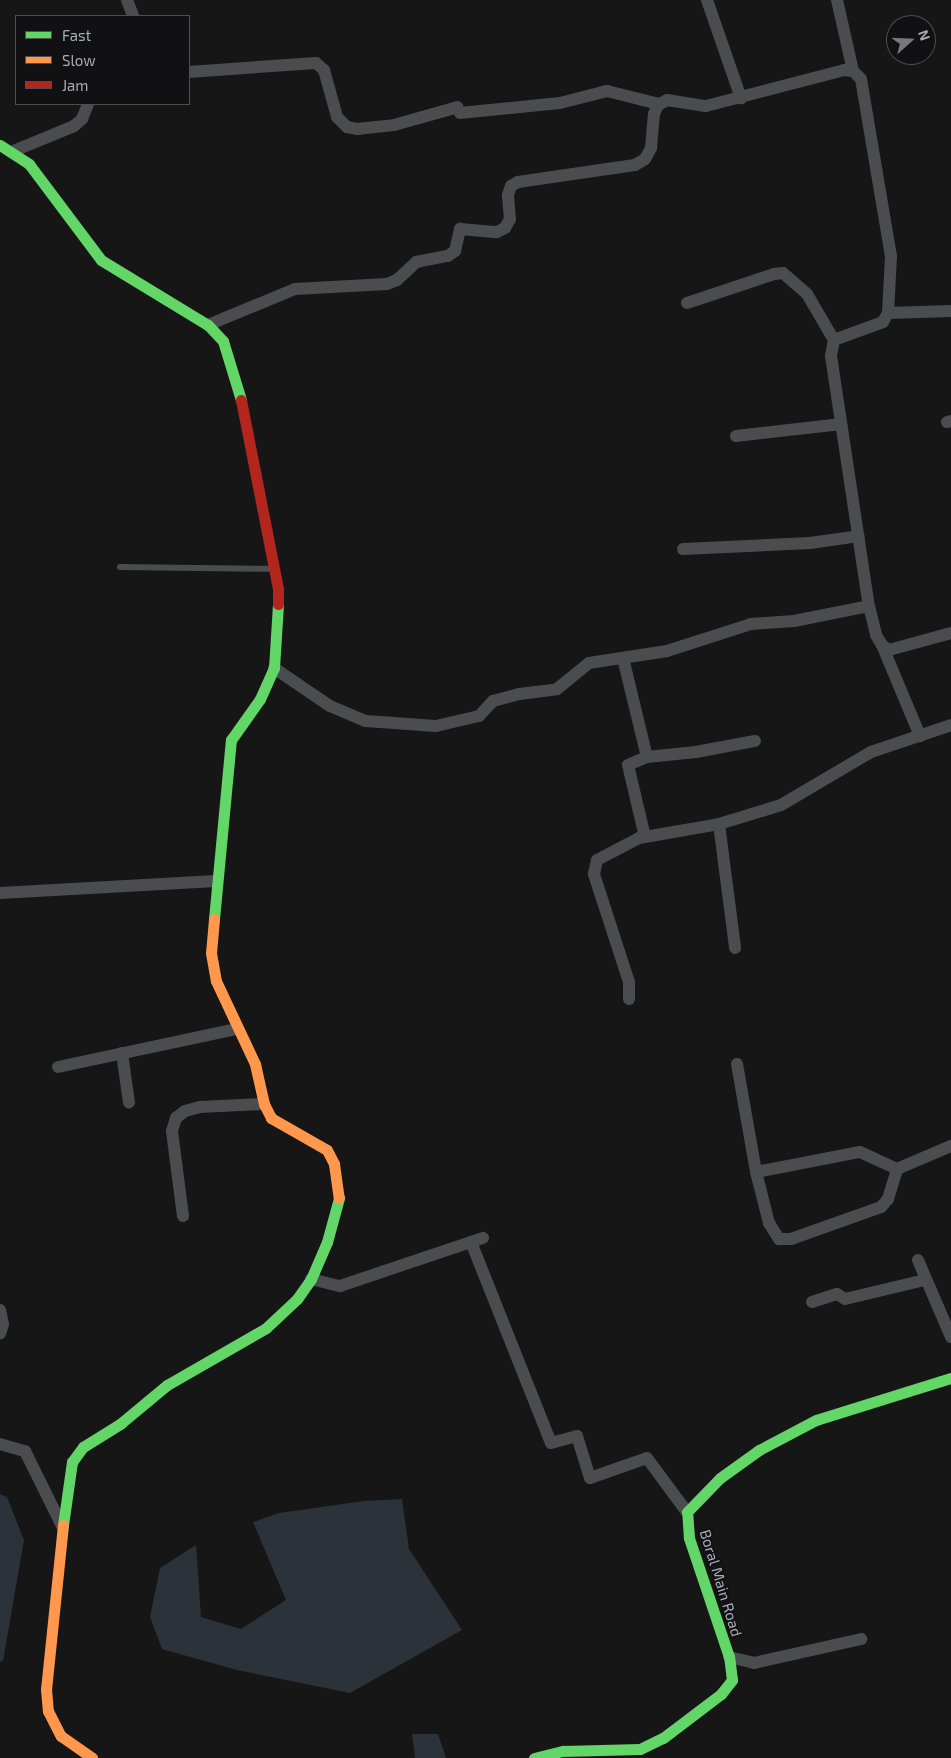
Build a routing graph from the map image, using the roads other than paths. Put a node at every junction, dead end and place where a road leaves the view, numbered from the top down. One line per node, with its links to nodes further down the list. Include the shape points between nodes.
1 (127, 0): 4 (street)
2 (707, 0): 7 (street)
3 (836, 0): 5 (street)
4 (133, 15)
5 (853, 71): 7 (street, via 844,70); 13 (street, via 861,79 891,256)
6 (190, 72): 8 (street, via 316,62 324,70 337,118 347,127 357,129 404,123 459,110 551,105 607,91)
7 (741, 98): 8 (street, via 706,106 667,100)
8 (659, 104): 14 (street, via 654,114 651,148 645,159 635,165 518,182 511,186 508,195 510,219 505,228 497,232 460,229 454,251 448,256 416,262 397,280 387,284 295,289)
9 (88, 105): 10 (street, via 82,119 74,126)
10 (5, 149): 14 (street, via 29,164 101,260)
11 (687, 303): 15 (street, via 783,273 806,294)
12 (951, 311): 13 (street)
13 (888, 313): 15 (street, via 883,322)
14 (208, 325): 21 (street, via 223,341 238,384)
15 (834, 340): 16 (street, via 831,356)
16 (841, 424): 17 (street); 18 (street)
17 (736, 436)
18 (859, 536): 19 (street, via 810,543); 22 (street)
19 (683, 549)
20 (120, 567): 21 (lane)
21 (274, 570): 26 (street, via 278,631)
22 (869, 606): 24 (street); 25 (street, via 794,621 751,624 679,648)
23 (951, 633): 24 (street, via 899,649 889,650)
24 (882, 645): 28 (street)
25 (623, 658): 26 (street, via 589,662 557,689 519,694 493,702 479,716 436,726 366,721 330,706); 30 (street)
26 (274, 668): 33 (street, via 260,699 231,740)
27 (951, 725): 28 (street)
28 (920, 736): 31 (street, via 871,752 781,805)
29 (755, 741): 30 (street)
30 (647, 757): 32 (street, via 628,765)
31 (719, 824): 32 (street); 35 (street)
32 (645, 836): 36 (street, via 606,854 594,868 629,982)
33 (216, 881): 34 (street); 37 (street, via 210,953 216,981)
34 (0, 893)
35 (735, 948)
36 (629, 999)
37 (237, 1029): 38 (street); 42 (street, via 255,1064)
38 (122, 1054): 40 (street); 41 (street)
39 (737, 1064): 45 (street)
40 (58, 1067)
41 (129, 1103)
42 (264, 1104): 46 (street, via 200,1107 185,1111 176,1118 172,1131); 48 (street, via 271,1118 327,1150 334,1164 339,1197 327,1242)
43 (951, 1146): 44 (street)
44 (897, 1169): 45 (street, via 860,1152); 45 (street, via 888,1199 881,1208 783,1240 775,1236 769,1223)
45 (756, 1172)
46 (183, 1216)
47 (918, 1260): 49 (street)
48 (311, 1279): 56 (street, via 340,1286 477,1240 551,1443 577,1436 590,1478 647,1458); 57 (street, via 297,1300 266,1328 167,1384 120,1424 83,1447 72,1462)
49 (925, 1280): 50 (street, via 845,1299 837,1294); 53 (street)
50 (812, 1302)
51 (0, 1310): 52 (street, via 3,1324)
52 (0, 1334)
53 (951, 1337)
54 (951, 1378): 56 (street, Boral Main Road, via 816,1420 759,1450 720,1478)
55 (0, 1444): 57 (street, via 25,1451)
56 (687, 1512): 59 (street, Boral Main Road, via 689,1538)
57 (62, 1526): 60 (street, via 47,1668 48,1711 61,1736)
58 (861, 1639): 59 (street, via 754,1663)
59 (729, 1657): 61 (street, Boral Main Road, via 732,1680 721,1694 663,1738 640,1749 563,1751)
60 (92, 1758)
61 (534, 1758)

